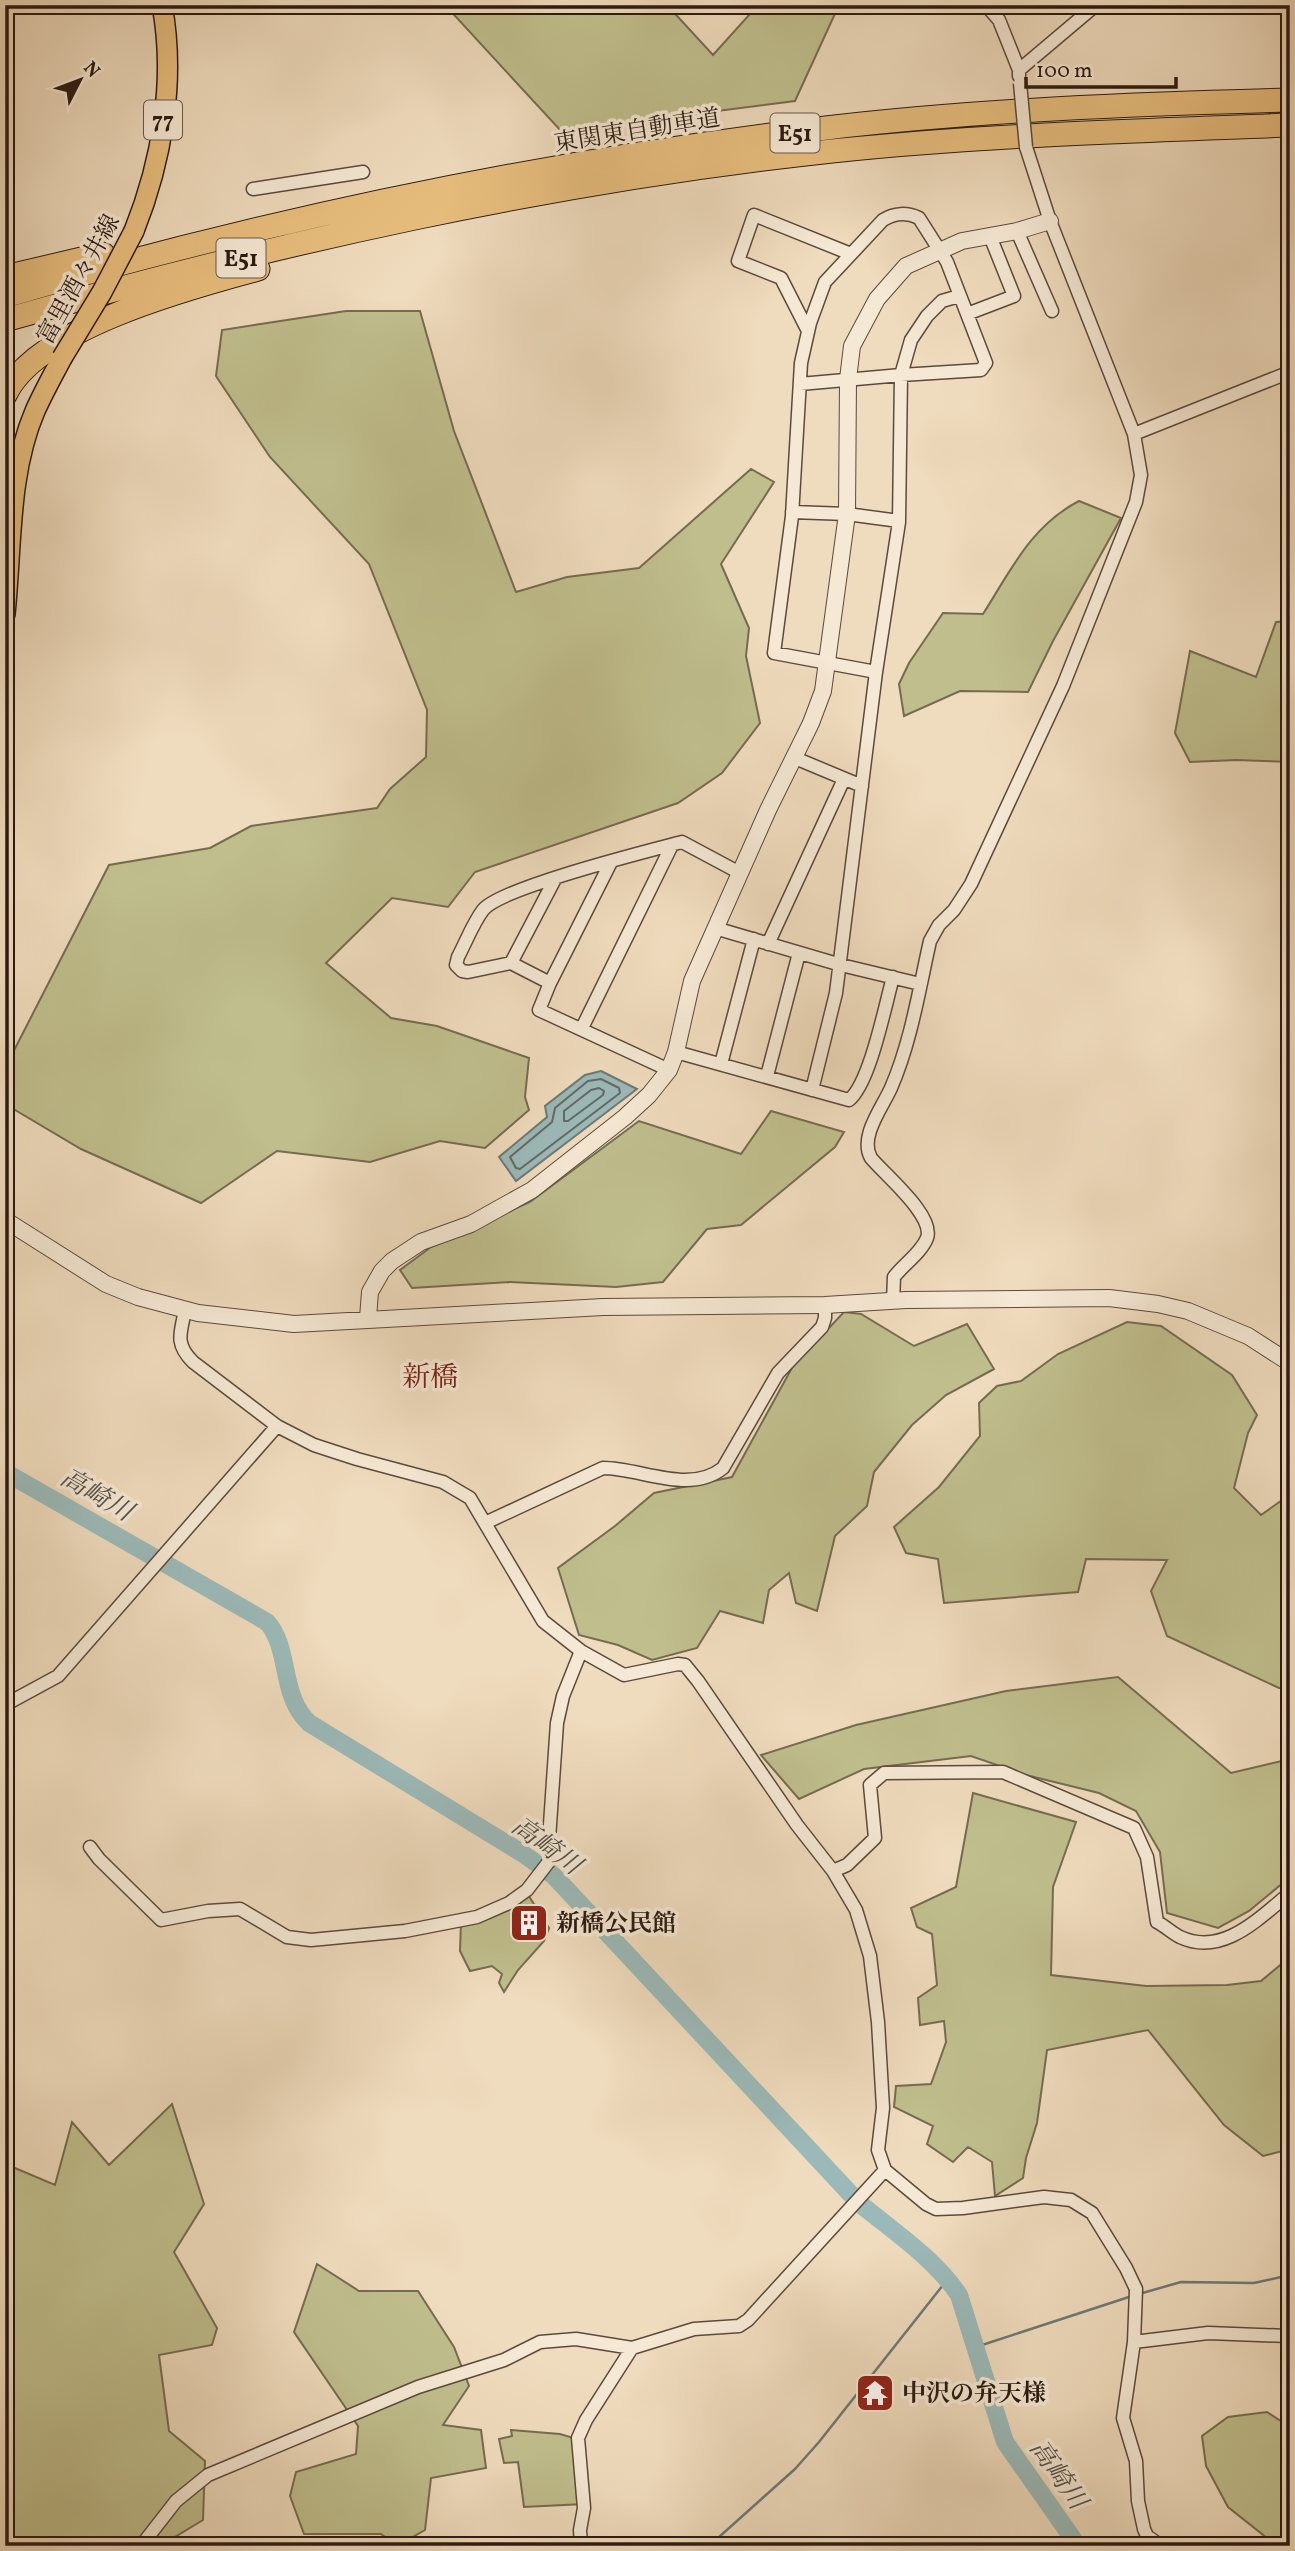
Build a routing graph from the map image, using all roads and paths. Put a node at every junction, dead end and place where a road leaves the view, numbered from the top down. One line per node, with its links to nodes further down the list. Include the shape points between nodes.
1 (162, 5): 32 (main road, 富里酒々井線 / 77, bridge, via 167,65 164,116 147,198 103,292 34,413 20,464)
2 (986, 5): 4 (street, via 999,20)
3 (1096, 5): 4 (street)
4 (1019, 76): 11 (street, bridge, via 1026,147)
5 (1290, 100): 10 (highway, 東関東自動車道 / E51, via 1006,111 827,128 449,188)
6 (1290, 125): 9 (highway, 東関東自動車道 / E51, via 1006,136 832,151 699,168)
7 (363, 172): 8 (street)
8 (253, 189)
9 (480, 206): 21 (highway, 東関東自動車道 / E51, via 222,262); 27 (highway, via 234,275 102,320 35,359)
10 (306, 219): 16 (highway, via 211,232); 17 (highway, 東関東自動車道 / E51)
11 (1051, 221): 12 (street); 28 (street)
12 (1017, 231): 13 (street); 19 (street)
13 (990, 236): 14 (street); 20 (street, via 1014,296)
14 (941, 250): 15 (street, via 919,218 900,214 883,220); 18 (street); 25 (street, via 906,266 877,299 852,346)
15 (851, 254): 22 (street, via 825,282); 22 (street, via 754,215 738,261 781,278)
16 (5, 277)
17 (5, 296)
18 (959, 296): 20 (street); 24 (street, via 942,301 927,316 911,340)
19 (1052, 311)
20 (967, 314): 24 (street, via 986,363 981,370)
21 (5, 320)
22 (808, 331): 26 (street)
23 (1290, 372): 28 (street)
24 (901, 374): 25 (street); 31 (street)
25 (848, 379): 26 (street); 30 (street)
26 (800, 384): 29 (street)
27 (5, 395)
28 (1134, 434): 50 (street, via 1140,475 1136,502 1111,571 971,884 934,932)
29 (792, 512): 30 (street); 33 (street, via 774,653)
30 (847, 514): 31 (street); 33 (street)
31 (899, 521): 34 (street)
32 (5, 614)
33 (828, 663): 34 (street); 35 (street, via 819,701)
34 (876, 672): 37 (street)
35 (795, 758): 36 (street); 40 (street)
36 (844, 779): 37 (street); 44 (street)
37 (862, 786): 47 (street)
38 (672, 845): 39 (street); 40 (street, via 682,842); 51 (street)
39 (611, 862): 41 (street); 49 (street)
40 (740, 873): 42 (street)
41 (555, 879): 46 (street); 46 (street, via 496,899 484,909 456,965 468,972)
42 (715, 928): 43 (street); 52 (street, via 692,981)
43 (754, 939): 44 (street); 53 (street)
44 (768, 944): 45 (street)
45 (799, 953): 47 (street); 55 (street)
46 (511, 963): 49 (street)
47 (841, 965): 48 (street); 56 (street)
48 (893, 977): 50 (street); 56 (street, via 856,1095 849,1100)
49 (550, 983): 51 (street, via 539,1010)
50 (920, 984): 58 (street, via 899,1067 867,1146 872,1158 914,1204 928,1229 921,1248 894,1277)
51 (582, 1028): 54 (street)
52 (676, 1052): 53 (street); 54 (street)
53 (721, 1064): 55 (street)
54 (669, 1070): 61 (street, via 625,1117 532,1191 471,1224 421,1242 392,1261 370,1292)
55 (766, 1076): 56 (street)
56 (813, 1090)
57 (5, 1220): 60 (street, via 106,1284)
58 (893, 1301): 59 (street); 62 (street, via 1109,1298 1158,1304 1248,1336)
59 (825, 1305): 61 (street, via 603,1307); 64 (street, via 822,1327 778,1373 723,1468 713,1476 671,1480 603,1468)
60 (185, 1311): 61 (street, via 294,1324); 63 (street, via 180,1335 183,1350)
61 (368, 1318)
62 (1290, 1363)
63 (277, 1426): 64 (street, via 325,1448 443,1482 470,1498); 66 (street, via 58,1676)
64 (485, 1523): 65 (street, via 543,1621)
65 (581, 1651): 67 (street, via 557,1723 549,1839 554,1855 527,1890 477,1917 405,1931 311,1940 288,1937 240,1909 161,1920); 68 (street, via 624,1675 685,1665)
66 (12, 1701)
67 (90, 1847)
68 (833, 1871): 69 (street, via 847,1865 875,1838 870,1785 884,1773 1003,1772 1134,1828 1147,1857 1157,1922 1181,1938 1207,1943 1237,1936); 70 (street, via 856,1910 870,1956 883,2108 878,2150)
69 (1290, 1893)
70 (885, 2170): 72 (street, via 936,2208 1044,2197 1084,2206 1105,2233 1136,2290); 73 (street, via 748,2320 730,2328 694,2329)
71 (1290, 2339): 72 (street, via 1208,2333)
72 (1134, 2342): 76 (street, via 1123,2418 1136,2461 1144,2529)
73 (632, 2348): 74 (street, via 576,2339 540,2342 504,2360 418,2387 208,2474 176,2501); 75 (street, via 578,2438 584,2508)
74 (141, 2546)
75 (581, 2546)
76 (1161, 2546)

